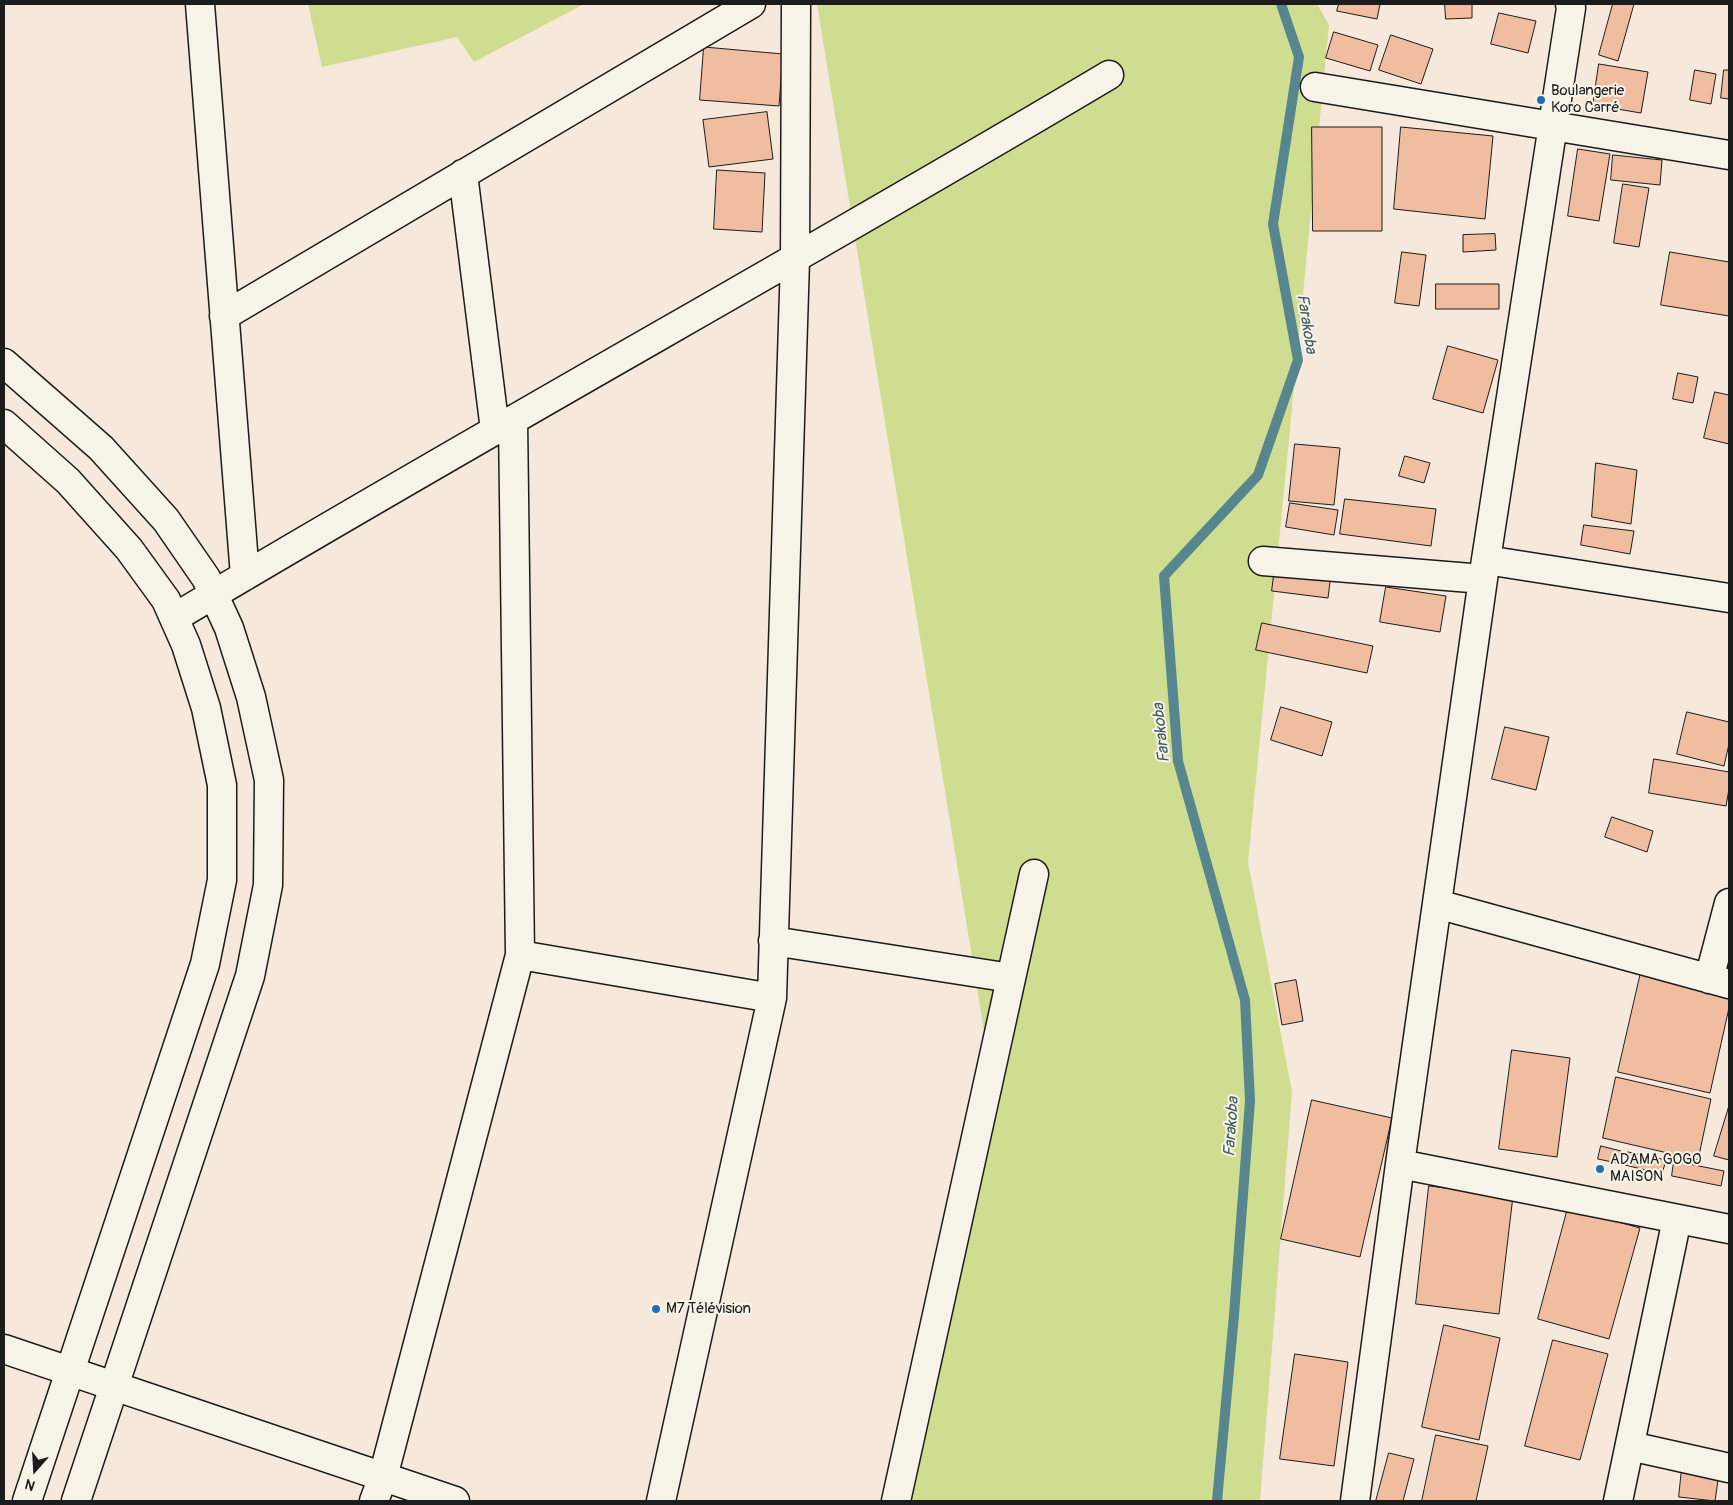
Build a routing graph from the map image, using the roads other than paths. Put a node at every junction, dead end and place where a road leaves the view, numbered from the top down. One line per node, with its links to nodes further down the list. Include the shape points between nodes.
1 (200, 4): 11 (street)
2 (751, 4): 9 (street)
3 (796, 4): 10 (street)
4 (1570, 4): 7 (street)
5 (1109, 75): 10 (street)
6 (1315, 87): 7 (street)
7 (1552, 126): 8 (street); 16 (street)
8 (1729, 155)
9 (464, 174): 11 (street); 14 (street)
10 (795, 260): 14 (street); 24 (street)
11 (224, 316): 17 (street)
12 (4, 363): 18 (street, via 101,448 166,520)
13 (4, 424): 20 (street, via 68,480 129,549 166,600)
14 (504, 425): 17 (street); 25 (street)
15 (1263, 561): 16 (street)
16 (1484, 570): 19 (street); 23 (street)
17 (245, 576): 18 (street)
18 (214, 594): 20 (street); 34 (street, via 229,628 251,696 269,780 268,885 250,976)
19 (1729, 598)
20 (174, 618): 33 (street, via 206,708 222,785 222,880 205,964)
21 (1034, 874): 26 (street)
22 (1729, 903): 27 (street)
23 (1436, 904): 27 (street); 29 (street)
24 (773, 941): 26 (street); 28 (street)
25 (520, 955): 28 (street); 37 (street)
26 (1011, 978): 42 (street)
27 (1719, 982)
28 (772, 998): 41 (street)
29 (1400, 1164): 30 (street); 43 (street)
30 (1676, 1219): 31 (street); 35 (street)
31 (1729, 1229)
32 (4, 1349): 33 (street)
33 (70, 1371): 34 (street); 38 (street)
34 (114, 1386): 37 (street); 39 (street)
35 (1630, 1446): 36 (street); 44 (street)
36 (1729, 1468)
37 (379, 1489): 40 (street)
38 (27, 1501)
39 (76, 1501)
40 (455, 1501)
41 (661, 1501)
42 (896, 1501)
43 (1355, 1501)
44 (1618, 1501)

